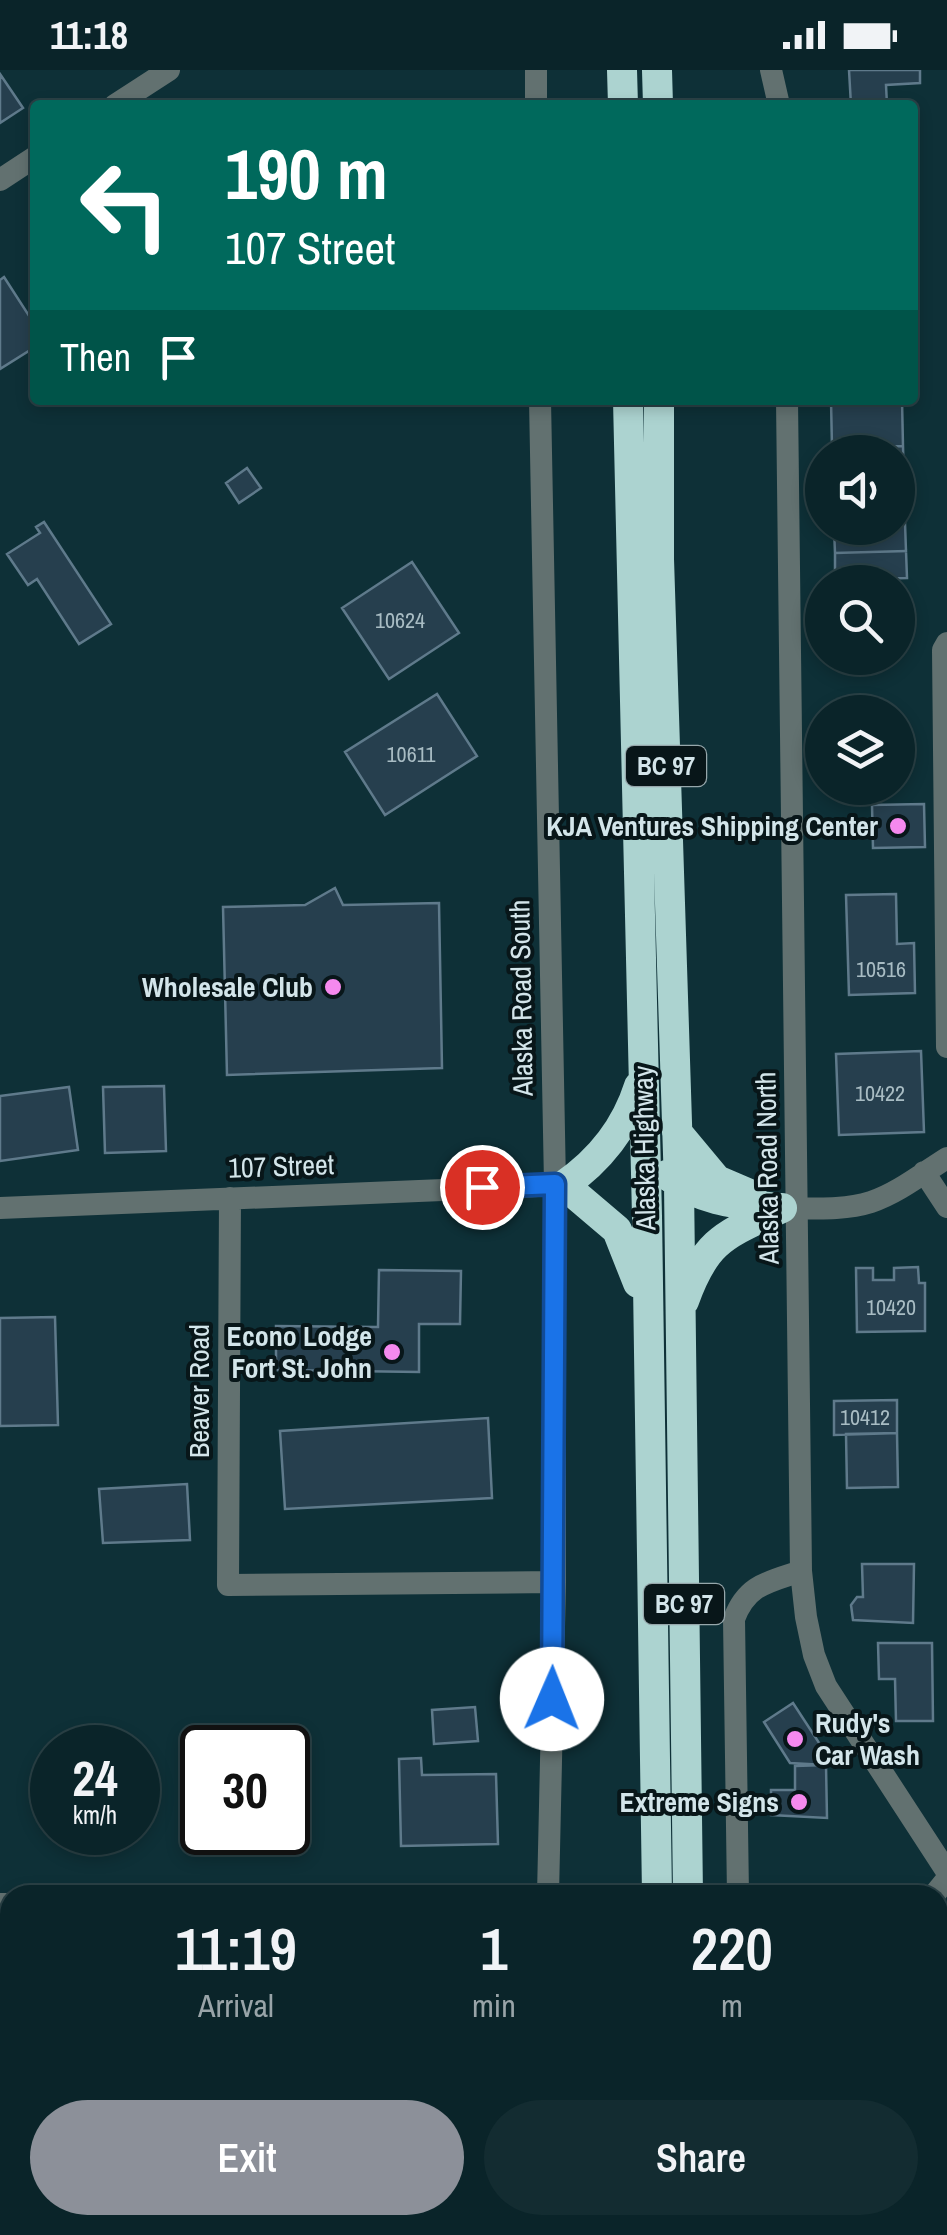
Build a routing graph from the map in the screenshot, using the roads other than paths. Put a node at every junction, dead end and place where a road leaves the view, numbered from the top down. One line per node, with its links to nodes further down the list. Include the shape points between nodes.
1 (168, 70): 4 (street)
2 (536, 70): 5 (street)
3 (771, 70): 6 (street)
4 (123, 100)
5 (536, 100)
6 (778, 100)
7 (30, 160): 8 (street)
8 (0, 180)
9 (540, 405): 20 (street, Alaska Road South)
10 (628, 405): 15 (highway, Alaska Highway / BC 97)
11 (659, 405): 16 (highway, Alaska Highway / BC 97)
12 (787, 405): 25 (street, Alaska Road North)
13 (947, 643): 14 (street)
14 (947, 1047)
15 (644, 1069): 17 (highway, Alaska Highway / BC 97); 20 (highway, via 615,1136 583,1172)
16 (677, 1132): 21 (highway, Alaska Highway / BC 97); 25 (highway, via 718,1180)
17 (645, 1158): 21 (highway); 26 (highway, Alaska Highway / BC 97)
18 (947, 1158): 19 (street)
19 (924, 1172): 23 (street); 25 (street, via 868,1203)
20 (560, 1184): 22 (street, 107 Street); 26 (highway); 29 (highway, via 617,1230); 31 (street, Alaska Road South)
21 (679, 1185): 25 (highway, via 726,1202); 27 (highway, Alaska Highway / BC 97)
22 (230, 1198): 24 (street, 107 Street); 31 (street, Beaver Road, via 228,1586)
23 (947, 1207)
24 (0, 1208)
25 (790, 1208): 28 (highway, via 708,1249); 30 (street, Alaska Road North)
26 (647, 1216): 27 (highway); 29 (highway, Alaska Highway / BC 97)
27 (678, 1259): 28 (highway, Alaska Highway / BC 97)
28 (680, 1313): 36 (highway, Alaska Highway / BC 97)
29 (648, 1314): 35 (highway, Alaska Highway / BC 97)
30 (801, 1570): 32 (street, Alaska Road North, via 814,1655 826,1686); 37 (street, via 751,1590 734,1619)
31 (555, 1582): 34 (street, Alaska Road South)
32 (938, 1838): 33 (street, Alaska Road North)
33 (947, 1875)
34 (548, 1885)
35 (656, 1885)
36 (688, 1885)
37 (738, 1885)

